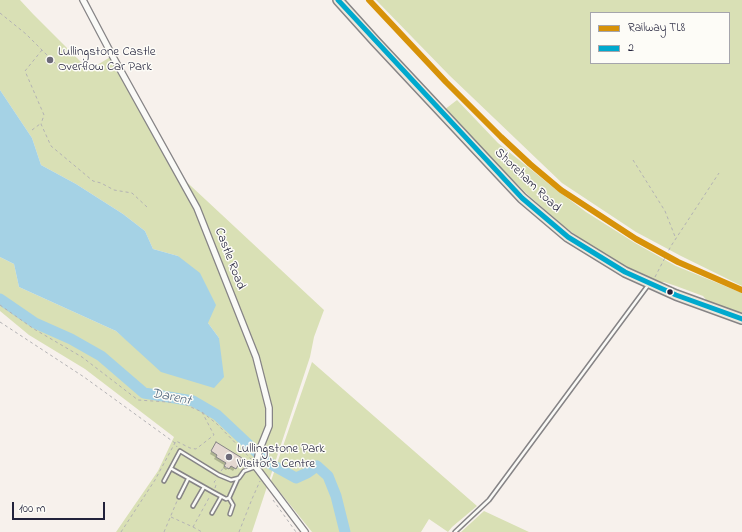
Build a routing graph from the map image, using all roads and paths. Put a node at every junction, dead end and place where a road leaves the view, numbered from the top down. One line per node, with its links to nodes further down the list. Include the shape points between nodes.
1 (83, 0): 19 (street, Castle Road, via 197,208 256,357 269,408 269,426)
2 (338, 0): 12 (main road, Shoreham Road, via 522,198 568,237 625,272)
3 (0, 13): 4 (path)
4 (42, 50): 5 (path); 6 (path, via 25,71 44,115)
5 (62, 70)
6 (41, 124): 7 (path); 10 (path, via 51,146 93,181 114,190 132,193)
7 (32, 130)
8 (633, 160): 11 (path, via 665,211)
9 (719, 173): 11 (path)
10 (147, 207)
11 (676, 240): 12 (path)
12 (650, 284): 14 (main road, Shoreham Road); 42 (lane, via 489,500)
13 (0, 305): 16 (path, via 34,329 82,357 138,400 182,403)
14 (742, 319)
15 (0, 322): 17 (path, via 84,377)
16 (202, 412): 17 (path, via 214,435 196,449 176,440); 19 (path)
17 (175, 443): 18 (path); 37 (path, via 155,480)
18 (180, 451): 21 (lane); 22 (lane)
19 (256, 462): 23 (lane); 41 (street)
20 (227, 467): 22 (path, via 224,467)
21 (172, 469): 24 (lane); 26 (lane)
22 (219, 475): 23 (lane, via 231,480); 28 (path)
23 (239, 478): 31 (lane)
24 (188, 479): 27 (lane); 29 (lane)
25 (262, 479): 40 (path)
26 (164, 481)
27 (204, 487): 28 (lane); 32 (lane)
28 (212, 492): 30 (lane); 36 (path)
29 (178, 497): 35 (path)
30 (221, 497): 31 (lane); 33 (lane)
31 (229, 498): 34 (lane, via 233,505)
32 (193, 506)
33 (212, 513)
34 (230, 514)
35 (171, 517): 36 (path); 38 (path)
36 (193, 526): 39 (path)
37 (121, 532)
38 (164, 532)
39 (202, 532)
40 (239, 532)
41 (304, 532)
42 (455, 532)

